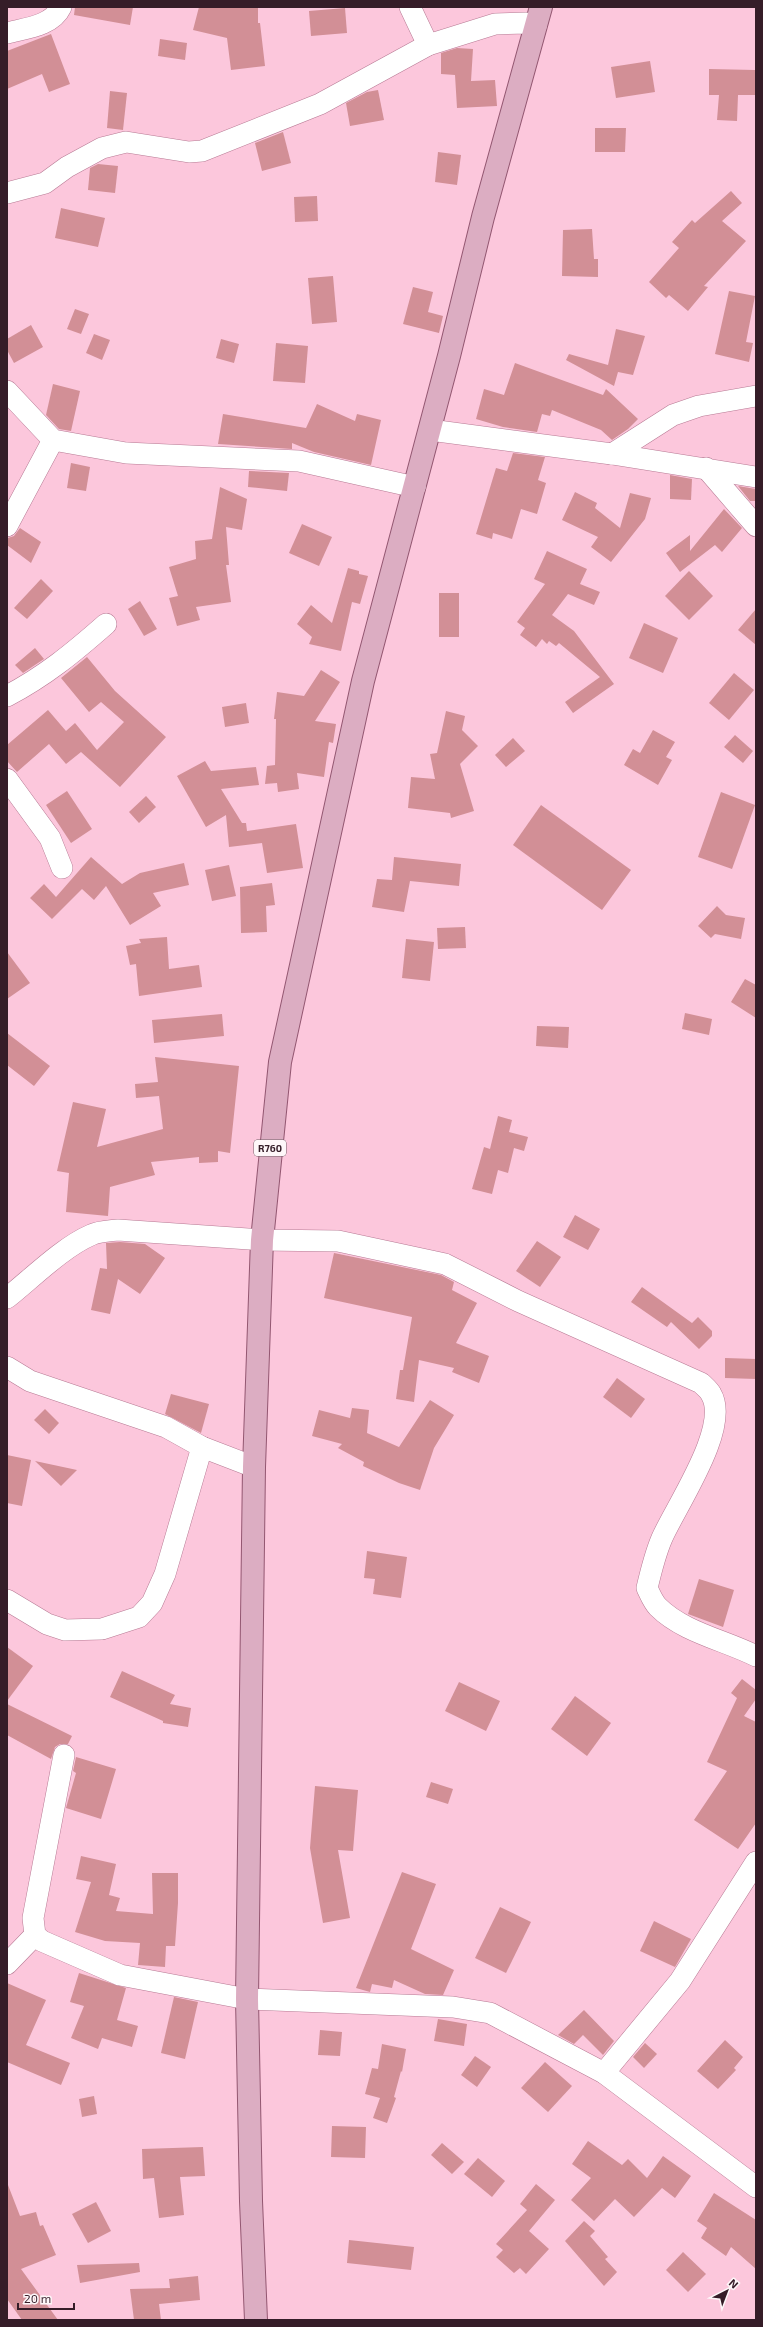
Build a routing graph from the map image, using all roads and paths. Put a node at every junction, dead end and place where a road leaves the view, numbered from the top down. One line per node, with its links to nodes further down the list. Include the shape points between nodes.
1 (61, 7): 4 (street, via 57,14 46,22)
2 (410, 7): 5 (street)
3 (538, 16): 5 (street, via 526,23 495,24); 9 (main road, R760, via 483,217)
4 (7, 33)
5 (428, 45): 6 (street, via 320,104 220,145 189,152 126,142 114,144 67,167 45,183)
6 (7, 193)
7 (7, 391): 10 (street)
8 (756, 396): 11 (street, via 699,406 673,415)
9 (430, 430): 11 (street); 14 (main road, R760)
10 (54, 440): 14 (street, via 126,453 299,461); 15 (street)
11 (612, 454): 12 (street)
12 (706, 468): 13 (street); 16 (street)
13 (756, 477)
14 (415, 487): 21 (main road, R760, via 363,681 280,1062)
15 (7, 526)
16 (756, 526)
17 (106, 624): 18 (street, via 38,680)
18 (7, 696)
19 (7, 779): 20 (street, via 50,838)
20 (62, 868)
21 (262, 1240): 22 (street, via 118,1230 91,1234); 25 (main road, R760); 27 (street, via 338,1241 445,1264 518,1301 700,1383 712,1394 716,1418 707,1450 662,1537 647,1588 657,1606 684,1627)
22 (7, 1298)
23 (7, 1368): 24 (street, via 30,1381 166,1427)
24 (202, 1447): 25 (street); 26 (street, via 165,1574 152,1603 139,1617 102,1629 65,1630 48,1624)
25 (254, 1467): 32 (main road, R760)
26 (7, 1600)
27 (756, 1656)
28 (64, 1755): 30 (street, via 33,1918)
29 (756, 1862): 33 (street, via 680,1981)
30 (35, 1935): 31 (street); 32 (street, via 52,1947 120,1975)
31 (7, 1964)
32 (247, 1999): 33 (street, via 453,2007 490,2012); 35 (main road, R760, via 250,2201)
33 (604, 2073): 34 (street)
34 (756, 2187)
35 (256, 2320)

